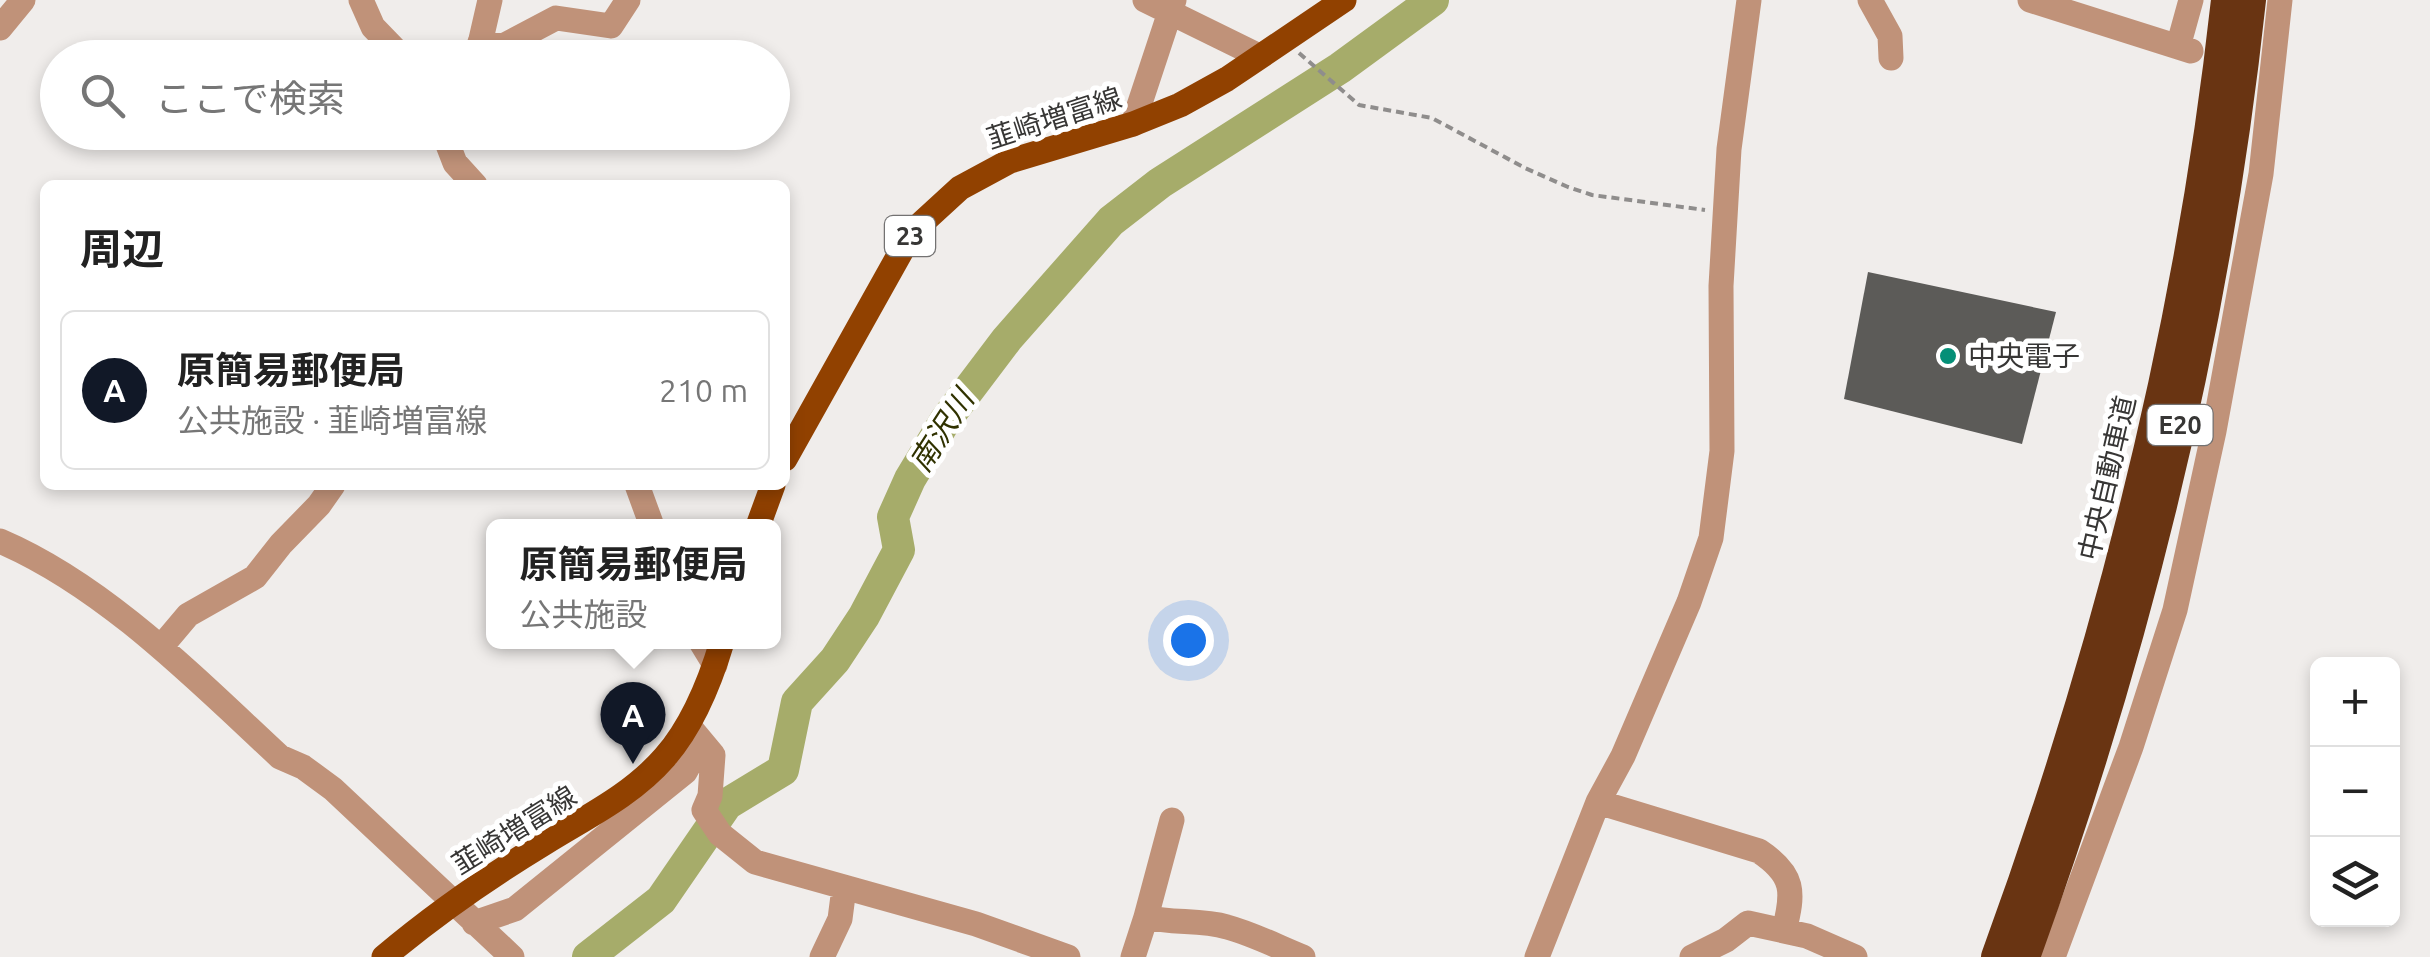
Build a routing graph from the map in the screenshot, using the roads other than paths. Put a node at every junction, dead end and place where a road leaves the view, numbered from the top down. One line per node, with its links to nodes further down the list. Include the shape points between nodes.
1 (23, 0): 15 (street)
2 (361, 0): 16 (street)
3 (490, 0): 17 (street)
4 (628, 0): 18 (street, via 611,26 556,18)
5 (1146, 0): 14 (street)
6 (1344, 0): 19 (main road, 韮崎増富線 / 23)
7 (1749, 0): 34 (street, via 1729,149 1722,451 1712,538)
8 (1870, 0): 20 (street, via 1890,36)
9 (2030, 0): 10 (street, via 2185,50)
10 (2191, 0)
11 (2226, 0): 50 (highway, 中央自動車道 / E20, via 2179,312 2134,516 2042,832)
12 (2252, 0): 51 (highway, E20, via 2204,319 2159,522 2072,824)
13 (2280, 0): 52 (street, via 2261,174 2174,610)
14 (1173, 8): 19 (street); 21 (street)
15 (0, 28)
16 (385, 40)
17 (479, 40)
18 (514, 40)
19 (1259, 56): 21 (main road, 韮崎増富線 / 23, via 1180,105)
20 (1891, 58)
21 (1134, 124): 24 (main road, 韮崎増富線 / 23, via 1010,161 936,208 892,264)
22 (450, 150): 23 (street)
23 (470, 180)
24 (790, 450)
25 (329, 490): 31 (street, via 256,577 188,615)
26 (639, 490): 28 (street)
27 (771, 490): 29 (main road)
28 (649, 519)
29 (761, 519)
30 (0, 540): 31 (street, via 39,557)
31 (160, 647): 37 (street, via 280,757 333,788)
32 (718, 654): 33 (main road, 韮崎増富線)
33 (695, 733): 36 (street, via 713,755 704,810 720,834 755,862); 37 (main road, 韮崎増富線, via 596,814); 39 (street, via 684,772 516,909)
34 (1598, 802): 40 (street, via 1774,861 1791,890); 47 (street)
35 (1172, 820): 38 (street)
36 (844, 888): 43 (street, via 840,919); 44 (street)
37 (453, 904): 39 (street); 41 (main road, 韮崎増富線)
38 (1146, 916): 45 (street); 46 (street, via 1227,927)
39 (474, 923): 42 (street)
40 (1784, 931): 48 (street, via 1748,923); 49 (street)
41 (384, 957)
42 (512, 957)
43 (822, 957)
44 (1068, 957)
45 (1133, 957)
46 (1303, 957)
47 (1536, 957)
48 (1692, 957)
49 (1855, 957)
50 (1996, 957)
51 (2025, 957)
52 (2054, 957)

